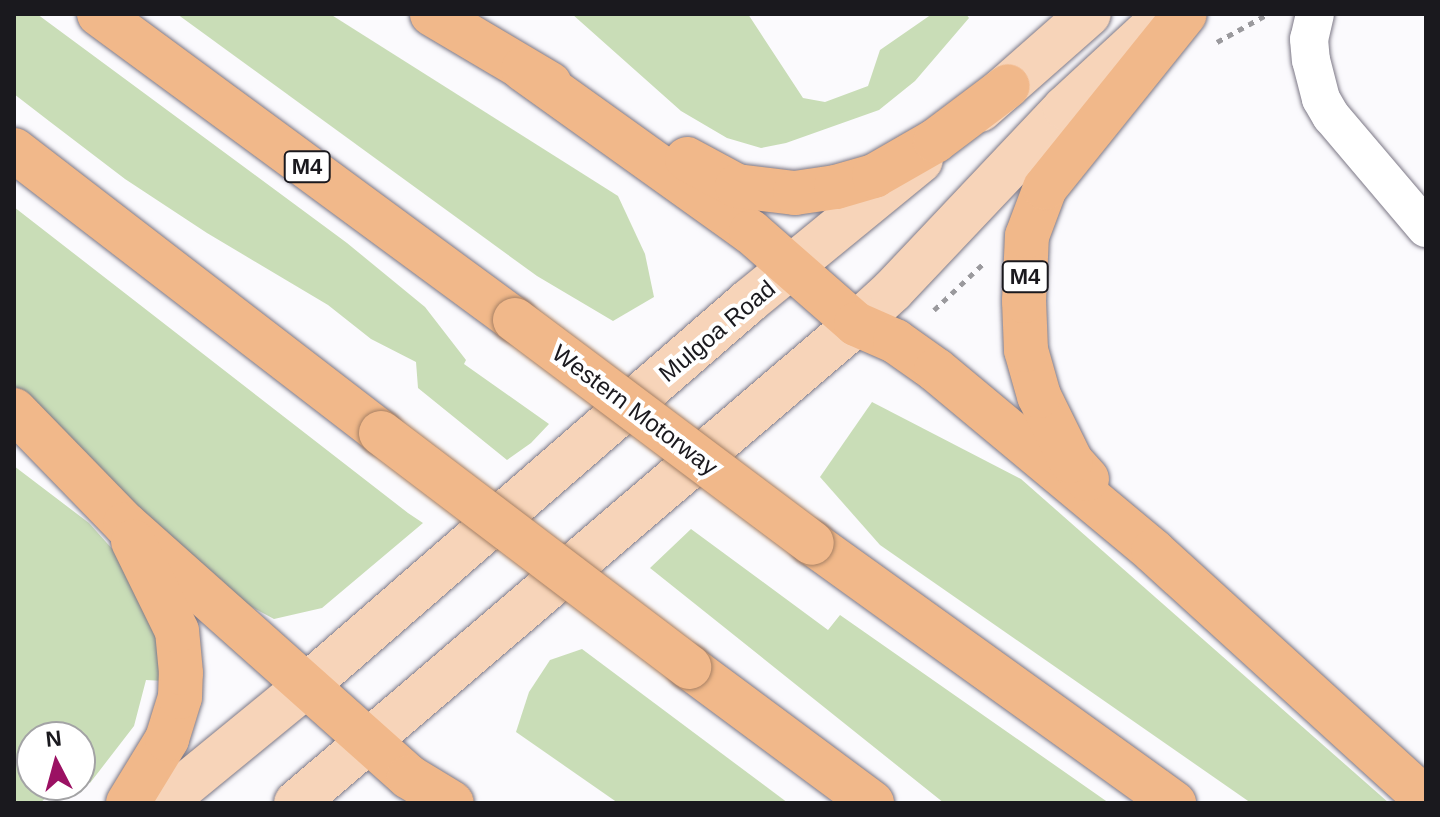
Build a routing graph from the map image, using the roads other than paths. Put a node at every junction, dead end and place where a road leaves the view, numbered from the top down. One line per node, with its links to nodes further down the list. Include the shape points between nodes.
1 (99, 14): 24 (highway, Western Motorway / M4, bridge, via 812,543)
2 (432, 14): 7 (highway)
3 (1089, 14): 8 (main road, Mulgoa Road)
4 (1167, 14): 12 (main road, via 1065,108)
5 (1185, 14): 15 (highway, M4, via 1045,188 1027,236 1026,350 1039,396 1071,461)
6 (1315, 14): 10 (street, via 1309,39 1321,99)
7 (523, 69): 8 (highway, via 737,186 782,192 836,187 874,176 935,141); 11 (highway, via 751,232)
8 (1008, 86): 11 (main road, Mulgoa Road)
9 (14, 150): 23 (highway, bridge)
10 (1426, 228)
11 (793, 268): 12 (highway); 16 (main road, Mulgoa Road)
12 (856, 324): 15 (highway, M4, via 895,341 936,370); 17 (main road)
13 (14, 410): 14 (highway)
14 (125, 524): 16 (highway); 19 (highway, via 177,631 181,673 180,697 167,739)
15 (1153, 551): 18 (highway, M4)
16 (307, 685): 17 (highway); 20 (main road, Mulgoa Road)
17 (369, 741): 21 (main road); 22 (highway, via 409,777)
18 (1426, 799)
19 (128, 803)
20 (163, 803)
21 (296, 803)
22 (452, 803)
23 (872, 803)
24 (1174, 803)

